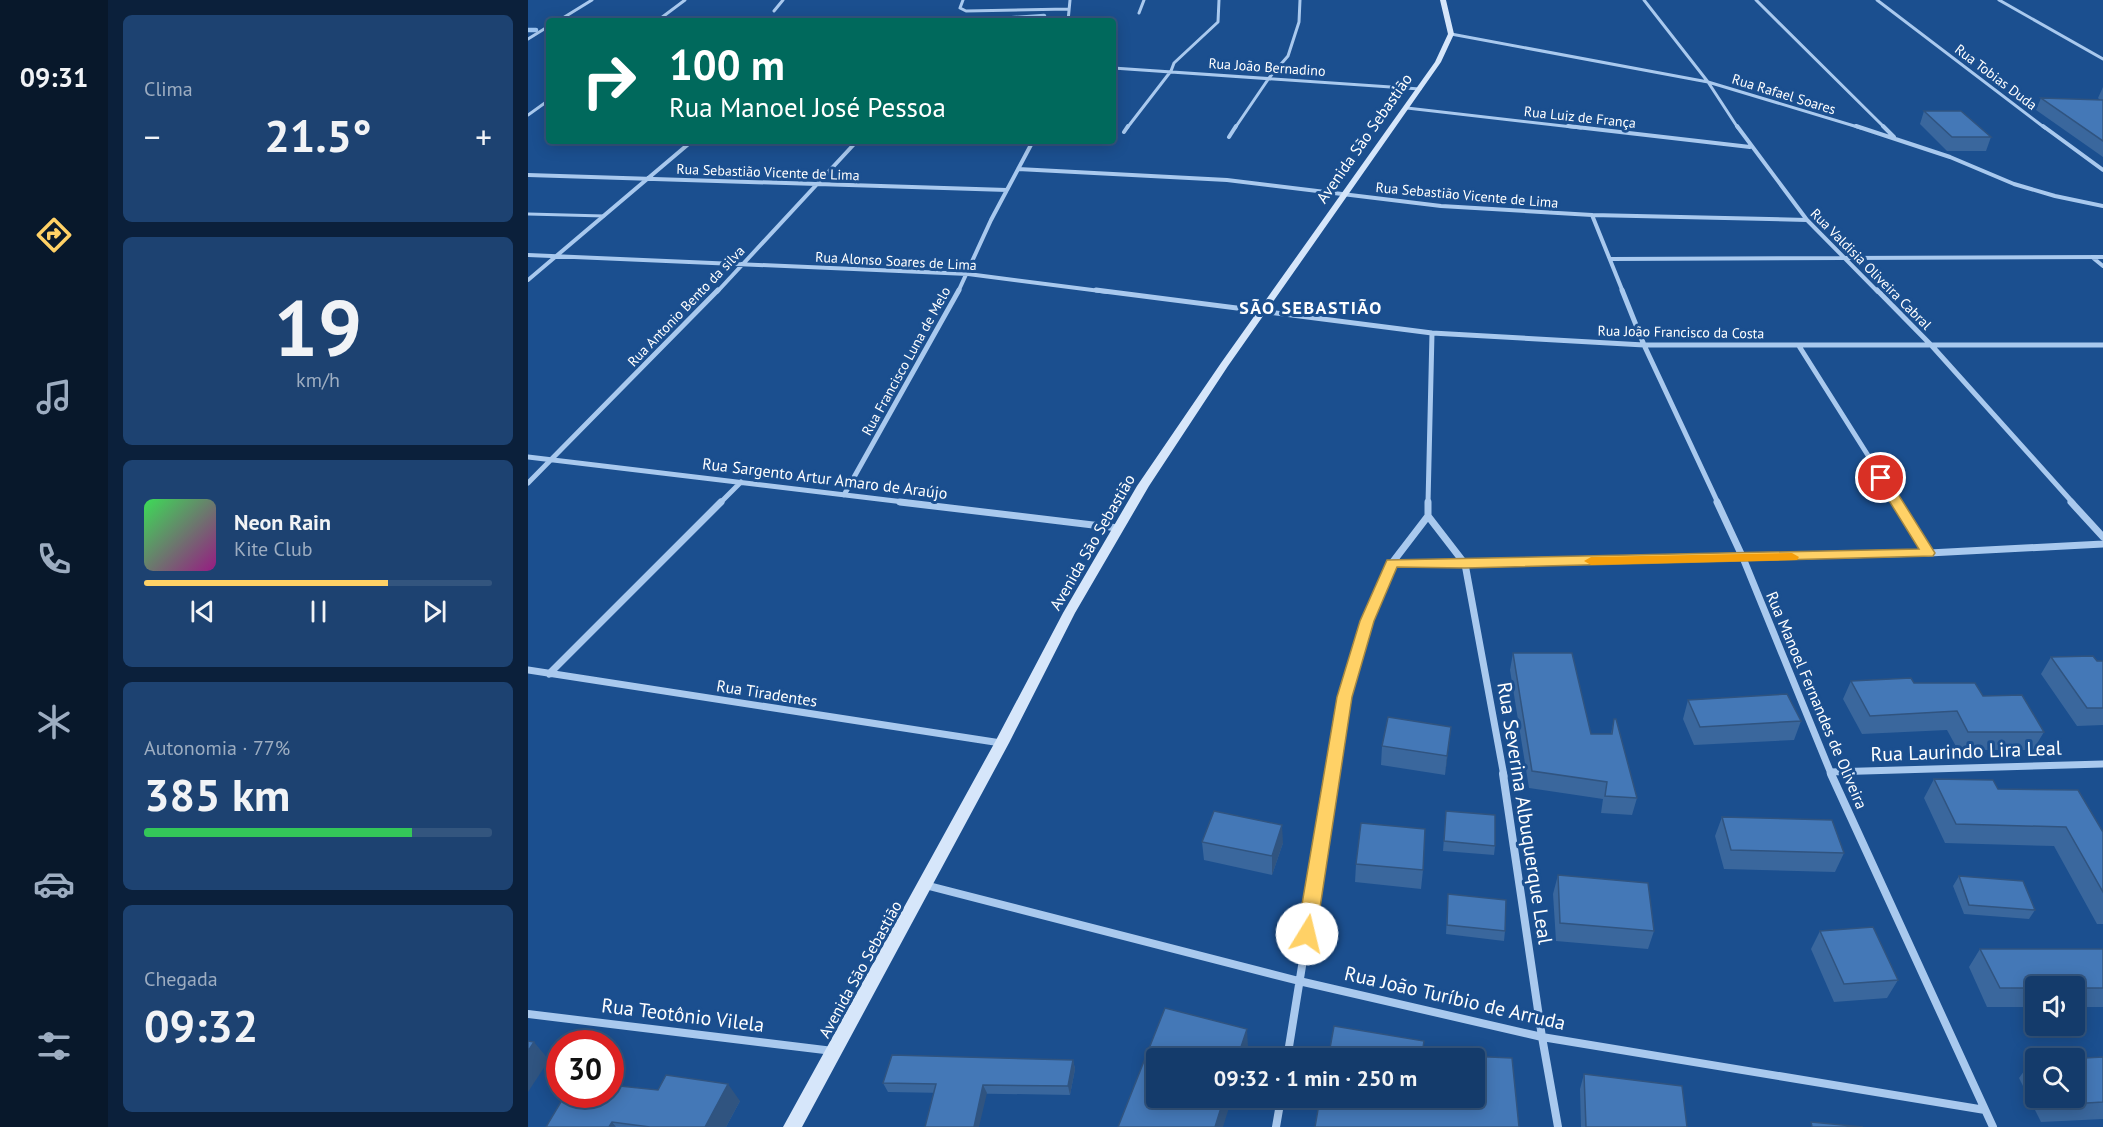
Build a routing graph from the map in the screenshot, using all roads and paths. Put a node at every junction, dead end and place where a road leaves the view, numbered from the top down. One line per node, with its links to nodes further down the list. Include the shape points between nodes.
1 (592, 0): 17 (street)
2 (685, 0): 18 (street)
3 (783, 0): 15 (street)
4 (963, 0): 14 (street, via 960,8 966,11)
5 (1070, 0): 14 (street)
6 (1144, 0): 16 (street)
7 (1219, 0): 25 (street, via 1218,22 1174,63)
8 (1300, 0): 26 (street, via 1295,39 1288,56)
9 (1443, 0): 21 (main road)
10 (1644, 0): 27 (street, Rua Valdisia Oliveira Cabral)
11 (1756, 0): 34 (street)
12 (1877, 0): 40 (street, Rua Tobias Duda)
13 (1999, 0): 23 (street)
14 (1068, 9): 19 (street)
15 (774, 11)
16 (1139, 13)
17 (563, 18)
18 (661, 18)
19 (1068, 18)
20 (546, 28): 22 (street)
21 (1451, 34): 27 (street, Rua Rafael Soares); 28 (main road, Avenida São Sebastião)
22 (528, 39)
23 (2103, 59)
24 (1116, 68): 25 (street, Rua João Bernadino)
25 (1171, 71): 26 (street, Rua João Bernadino); 32 (street)
26 (1269, 78): 28 (street, Rua João Bernadino); 33 (street)
27 (1708, 82): 34 (street, Rua Rafael Soares); 38 (street, Rua Valdisia Oliveira Cabral)
28 (1420, 88): 30 (main road, Avenida São Sebastião)
29 (546, 102): 31 (street)
30 (1407, 108): 38 (street, Rua Luiz de França); 45 (main road, Avenida São Sebastião)
31 (528, 115)
32 (1124, 132)
33 (1229, 137)
34 (1895, 138): 46 (street, Rua Rafael Soares, via 2014,184)
35 (689, 144): 42 (street)
36 (854, 144): 43 (street, Rua Antonio Bento da silva)
37 (1031, 144): 39 (street, Rua Francisco Luna de Melo)
38 (1750, 147): 50 (street, Rua Valdisia Oliveira Cabral)
39 (1018, 169): 44 (street, Rua Francisco Luna de Melo); 45 (street, Rua Sebastião Vicente de Lima, via 1227,180)
40 (2103, 170)
41 (528, 175): 42 (street, Rua Sebastião Vicente de Lima)
42 (650, 178): 43 (street, Rua Sebastião Vicente de Lima); 49 (street)
43 (819, 184): 44 (street, Rua Sebastião Vicente de Lima); 57 (street, Rua Antonio Bento da silva)
44 (1007, 190): 59 (street, Rua Francisco Luna de Melo)
45 (1345, 194): 48 (street, Rua Sebastião Vicente de Lima, via 1430,205); 61 (main road, Avenida São Sebastião)
46 (2103, 206)
47 (528, 213): 49 (lane)
48 (1592, 215): 50 (street, Rua Sebastião Vicente de Lima); 55 (street, Rua Manoel Fernandes de Oliveira)
49 (604, 216): 52 (street)
50 (1807, 220): 56 (street, Rua Valdisia Oliveira Cabral)
51 (528, 255): 52 (street, Rua Alonso Soares de Lima)
52 (557, 256): 57 (street, Rua Alonso Soares de Lima); 60 (street)
53 (2091, 256): 54 (street); 56 (street); 58 (street)
54 (2103, 257)
55 (1611, 259): 56 (street); 63 (street, Rua Manoel Fernandes de Oliveira)
56 (1847, 259): 66 (street, Rua Valdisia Oliveira Cabral)
57 (744, 264): 59 (street, Rua Alonso Soares de Lima); 68 (street, Rua Antonio Bento da silva)
58 (2103, 266)
59 (968, 274): 61 (street, Rua Alonso Soares de Lima); 71 (street, Rua Francisco Luna de Melo)
60 (528, 280)
61 (1261, 312): 62 (street, Rua João Francisco da Costa); 73 (main road, Avenida São Sebastião)
62 (1432, 333): 63 (street, Rua João Francisco da Costa); 72 (street)
63 (1644, 345): 65 (street, Rua João Francisco da Costa); 77 (street, Rua Manoel Fernandes de Oliveira)
64 (2103, 345): 66 (street, Rua João Francisco da Costa)
65 (1799, 346): 66 (street, Rua João Francisco da Costa); 76 (street)
66 (1932, 346): 74 (street, Rua Valdisia Oliveira Cabral)
67 (528, 456): 68 (street, Rua Sargento Artur Amaro de Araújo)
68 (555, 459): 69 (street, Rua Sargento Artur Amaro de Araújo); 70 (street, Rua Antonio Bento da silva)
69 (741, 482): 71 (street, Rua Sargento Artur Amaro de Araújo); 81 (street)
70 (528, 483)
71 (844, 495): 73 (street, Rua Sargento Artur Amaro de Araújo)
72 (1428, 516): 78 (street); 79 (street, Rua Severina Albuquerque Leal)
73 (1118, 528): 82 (main road, Avenida São Sebastião)
74 (2103, 537)
75 (2103, 544): 76 (street)
76 (1929, 553): 77 (street)
77 (1743, 558): 79 (street); 84 (street, Rua Manoel Fernandes de Oliveira)
78 (1392, 563): 79 (street); 86 (street, via 1367,621 1345,697)
79 (1465, 564): 88 (street, Rua Severina Albuquerque Leal, via 1518,859)
80 (528, 670): 81 (street, Rua Tiradentes)
81 (549, 674): 82 (street, Rua Tiradentes)
82 (1002, 743): 85 (main road, Avenida São Sebastião)
83 (2103, 764): 84 (street, Rua Laurindo Lira Leal)
84 (1830, 772): 92 (street, Rua Manoel Fernandes de Oliveira)
85 (924, 885): 86 (street, Rua João Turíbio de Arruda); 90 (main road, Avenida São Sebastião)
86 (1299, 981): 88 (street, Rua João Turíbio de Arruda); 89 (street)
87 (528, 1014): 90 (street, Rua Teotônio Vilela)
88 (1542, 1037): 92 (street, Rua João Turíbio de Arruda); 95 (street, Rua Severina Albuquerque Leal)
89 (1289, 1048)
90 (834, 1052): 93 (main road, Avenida São Sebastião)
91 (1279, 1108): 94 (street)
92 (1985, 1110): 96 (street, Rua Manoel Fernandes de Oliveira)
93 (792, 1127)
94 (1276, 1127)
95 (1558, 1127)
96 (1993, 1127)

